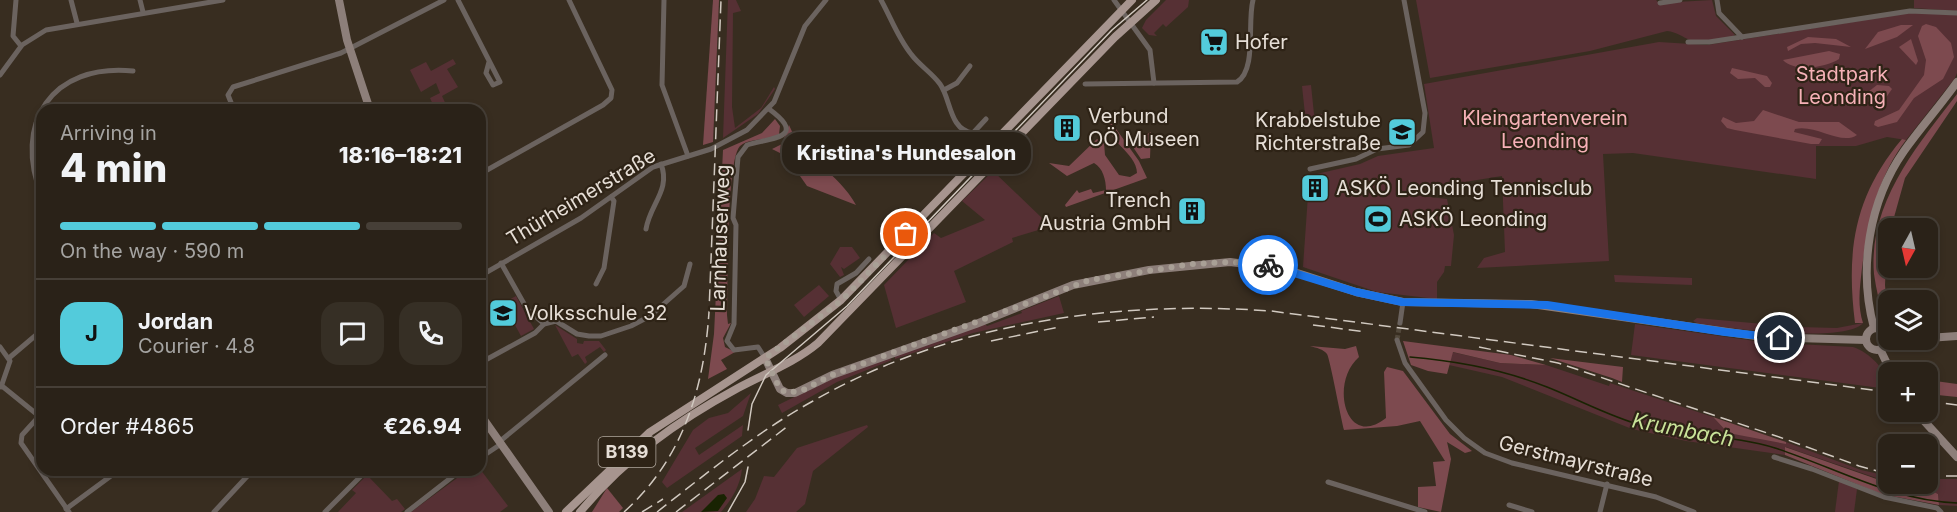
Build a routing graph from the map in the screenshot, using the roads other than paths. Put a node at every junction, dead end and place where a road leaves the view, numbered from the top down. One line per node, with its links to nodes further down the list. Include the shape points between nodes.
1 (15, 0): 27 (street, via 13,36)
2 (71, 0): 23 (street)
3 (140, 0): 21 (street)
4 (223, 0): 21 (street)
5 (339, 0): 28 (street)
6 (444, 0): 28 (street)
7 (458, 0): 29 (street)
8 (569, 0): 46 (street, via 612,90 611,98)
9 (664, 0): 43 (street, via 662,85)
10 (826, 0): 40 (street, via 805,26)
11 (881, 0): 36 (street, via 910,53)
12 (1114, 0): 20 (street)
13 (1132, 0): 20 (main road, B139)
14 (1156, 0): 24 (main road, B139)
15 (1253, 0): 34 (street, via 1243,79 1233,83)
16 (1404, 0): 45 (street, via 1425,113 1423,132 1409,145 1377,149 1356,159)
17 (1680, 0): 19 (street)
18 (1717, 0): 25 (street, via 1719,13)
19 (1660, 3)
20 (1122, 10): 24 (street); 55 (main road, B139)
21 (143, 12): 23 (street)
22 (1957, 13): 25 (street, via 1910,11)
23 (78, 23): 27 (street, via 46,30)
24 (1131, 23): 34 (street, via 1150,50); 74 (main road, B139, via 831,330 805,354)
25 (1742, 37): 26 (street)
26 (1688, 42)
27 (21, 46): 32 (street)
28 (350, 49): 38 (street, via 233,87 228,95); 39 (street)
29 (489, 62)
30 (970, 66): 36 (street, via 957,83)
31 (133, 71): 37 (street, via 119,70 73,80 59,88)
32 (1, 72)
33 (1957, 82): 59 (street, via 1903,152 1877,208 1867,269)
34 (1154, 83): 35 (street)
35 (1085, 84)
36 (944, 90): 42 (street, via 952,115 966,131 974,132)
37 (45, 104)
38 (232, 104)
39 (368, 104)
40 (770, 109): 43 (street, Thürheimerstraße, via 735,138); 71 (street, Larnhauserweg, via 783,121 783,135 777,140 747,146 738,157 733,218 734,324 727,341 734,350 758,347)
41 (36, 118): 47 (street, via 31,145)
42 (986, 119)
43 (688, 156): 44 (street, Thürheimerstraße)
44 (661, 164): 48 (street, Thürheimerstraße); 49 (street, via 662,193 648,212)
45 (1310, 169)
46 (486, 171)
47 (36, 178)
48 (610, 197): 51 (street, Thürheimerstraße); 54 (street, via 614,201 604,268)
49 (646, 230)
50 (869, 259): 55 (street, via 856,273 837,284 836,291)
51 (501, 263): 53 (street, Thürheimerstraße); 58 (street, via 527,309)
52 (690, 264): 58 (street, via 684,286 650,316 631,326 594,337 577,334 556,321)
53 (486, 272)
54 (596, 284)
55 (842, 300): 71 (main road, B139)
56 (1402, 302): 57 (street); 65 (street, via 1531,304 1762,337); 74 (street, via 1266,265 1192,264 1073,285 832,375 795,393 780,389)
57 (1400, 323)
58 (544, 324): 72 (street)
59 (1874, 328): 60 (street); 65 (street)
60 (1878, 328)
61 (36, 335): 70 (street)
62 (1957, 336): 63 (street)
63 (1938, 337)
64 (1397, 340): 91 (street, Gerstmayrstraße, via 1399,352 1446,420 1474,446 1501,460)
65 (1866, 340): 67 (street, via 1869,347)
66 (0, 347): 70 (street)
67 (1878, 349)
68 (1880, 350): 73 (street)
69 (605, 355): 80 (street)
70 (9, 358): 75 (street)
71 (765, 358): 74 (street); 99 (main road, B139, via 650,432)
72 (486, 360)
73 (1886, 362)
74 (771, 372): 100 (main road, B139, via 652,441 608,480)
75 (1, 387): 76 (street)
76 (36, 412)
77 (36, 420): 84 (street, via 22,435 21,443)
78 (1925, 422): 83 (street)
79 (486, 423): 80 (street)
80 (500, 443): 81 (street); 98 (street)
81 (486, 454)
82 (1774, 457): 105 (street, via 1884,497)
83 (1957, 458)
84 (36, 465)
85 (44, 476): 94 (street)
86 (111, 476): 94 (street)
87 (247, 476): 95 (street)
88 (362, 476): 96 (street)
89 (453, 476): 97 (street)
90 (1328, 482): 101 (street)
91 (1607, 484): 93 (street, Gerstmayrstraße, via 1656,496); 103 (street)
92 (1509, 505): 102 (street)
93 (1680, 509): 104 (street, Gerstmayrstraße)
94 (67, 510)
95 (214, 512)
96 (326, 512)
97 (407, 512)
98 (549, 512)
99 (566, 512)
100 (580, 512)
101 (1425, 512)
102 (1532, 512)
103 (1600, 512)
104 (1694, 512)
105 (1941, 512)

